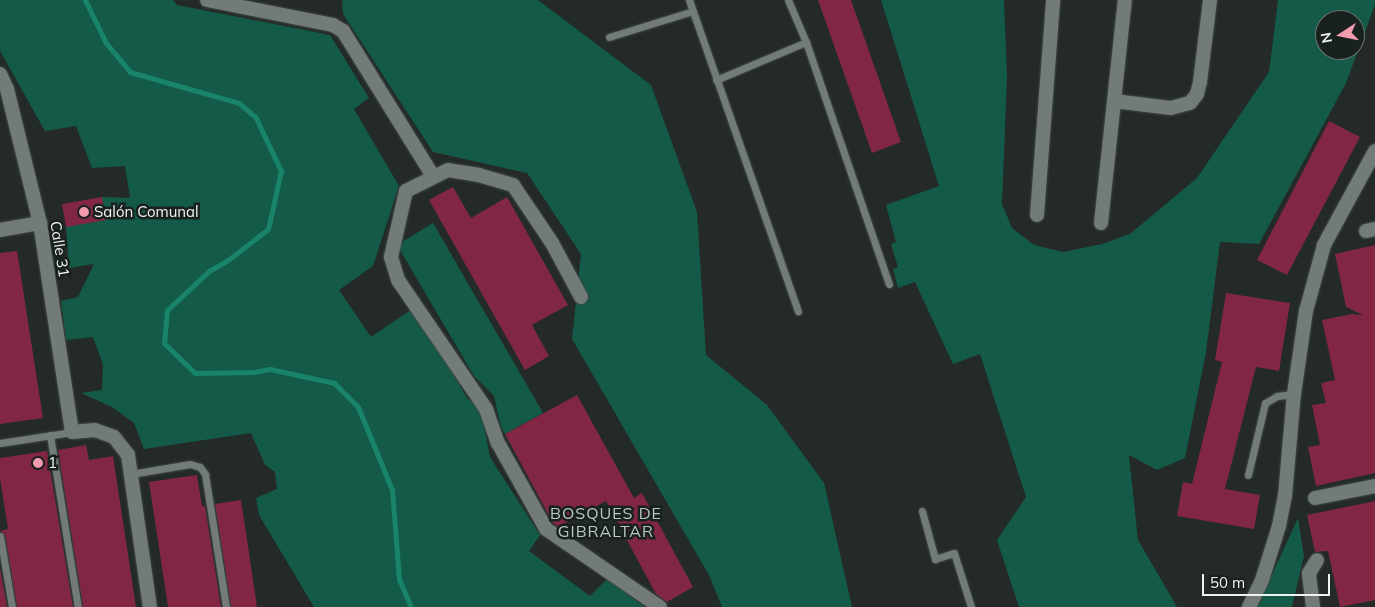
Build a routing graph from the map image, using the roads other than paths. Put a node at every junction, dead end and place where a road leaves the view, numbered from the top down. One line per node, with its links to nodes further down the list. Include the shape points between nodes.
1 (207, 0): 14 (street, via 333,24 343,31)
2 (688, 0): 7 (lane)
3 (788, 0): 9 (lane)
4 (1053, 0): 15 (street)
5 (1125, 0): 12 (street)
6 (1210, 0): 12 (street, via 1198,94 1190,103 1171,108)
7 (693, 11): 8 (lane); 11 (lane)
8 (609, 37)
9 (806, 42): 11 (lane); 19 (lane)
10 (0, 74): 16 (street, Calle 31)
11 (716, 80): 21 (lane)
12 (1114, 101): 17 (street)
13 (1375, 151): 22 (street, via 1324,245 1306,311)
14 (433, 176): 20 (street, via 448,170 513,185 552,243); 37 (street, via 406,191 391,257 398,280 486,409 498,443 546,529)
15 (1037, 215)
16 (40, 223): 18 (street); 23 (street, Calle 31)
17 (1101, 223)
18 (0, 230)
19 (888, 284)
20 (581, 297)
21 (798, 312)
22 (1294, 394): 27 (lane, via 1277,396 1265,403); 39 (street, via 1285,496 1279,526 1262,580)
23 (72, 432): 24 (lane); 26 (street, via 96,430 114,437 128,455)
24 (50, 435): 25 (lane); 34 (lane)
25 (0, 443)
26 (131, 474): 35 (street); 36 (lane, via 190,464 200,467 205,474)
27 (1248, 475)
28 (1375, 486): 29 (street)
29 (1315, 498)
30 (922, 511): 38 (lane, via 935,559 954,553)
31 (0, 536): 33 (lane)
32 (1317, 560): 40 (street, via 1309,573)
33 (12, 607)
34 (78, 607)
35 (150, 607)
36 (226, 607)
37 (660, 607)
38 (971, 607)
39 (1249, 607)
40 (1313, 607)

